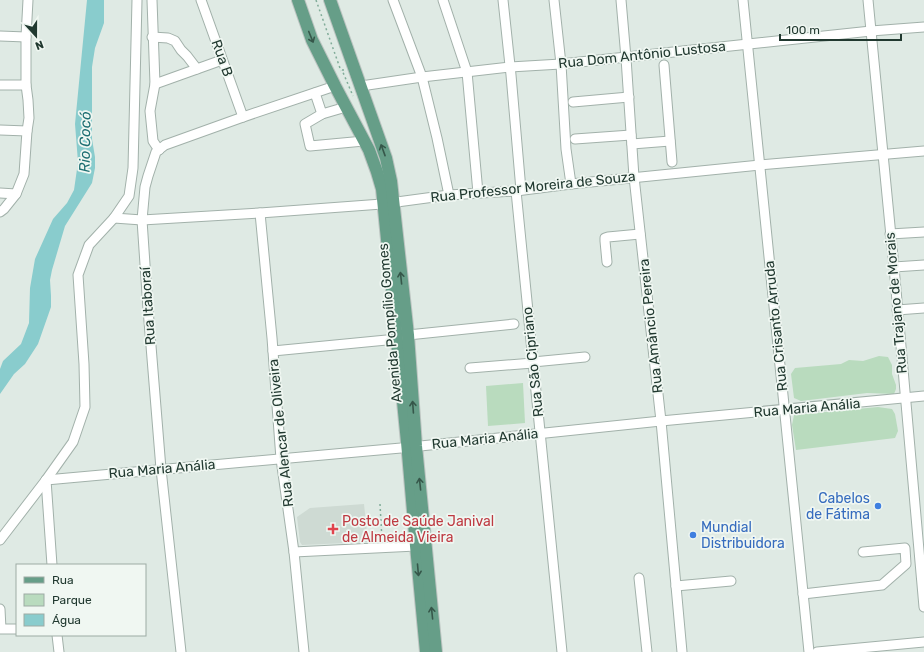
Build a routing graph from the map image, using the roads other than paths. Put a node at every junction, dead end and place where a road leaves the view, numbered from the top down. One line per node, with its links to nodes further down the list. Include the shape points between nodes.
1 (28, 0): 17 (street)
2 (137, 0): 60 (street, via 133,168 129,196)
3 (152, 0): 18 (street)
4 (201, 0): 21 (street, Rua B)
5 (298, 0): 29 (main road, Avenida Pompílio Gomes, one-way to 29, via 312,40)
6 (330, 0): 32 (main road, Avenida Pompílio Gomes)
7 (393, 0): 27 (street)
8 (442, 0): 26 (street)
9 (503, 0): 24 (street, Rua São Cipriano)
10 (554, 0): 22 (street)
11 (621, 0): 20 (street, Rua Amâncio Pereira)
12 (743, 0): 19 (street, Rua Crisanto Arruda)
13 (868, 0): 15 (street, Rua Trajano de Morais)
14 (924, 27): 15 (street, Rua Dom Antônio Lustosa)
15 (871, 31): 19 (street, Rua Dom Antônio Lustosa); 47 (street, Rua Trajano de Morais)
16 (0, 36): 17 (street)
17 (26, 37): 31 (street)
18 (152, 37): 25 (street, via 175,41); 28 (street)
19 (748, 44): 20 (street, Rua Dom Antônio Lustosa); 49 (street, Rua Crisanto Arruda)
20 (626, 58): 22 (street, Rua Dom Antônio Lustosa); 34 (street, Rua Amâncio Pereira)
21 (222, 60): 25 (street); 38 (street, Rua B)
22 (561, 64): 24 (street, Rua Dom Antônio Lustosa); 51 (street, via 566,149)
23 (664, 65): 44 (street)
24 (510, 67): 26 (street, Rua Dom Antônio Lustosa); 52 (street, Rua São Cipriano)
25 (197, 69): 28 (street)
26 (466, 72): 27 (street, Rua Dom Antônio Lustosa); 54 (street)
27 (422, 77): 32 (street, Rua Dom Antônio Lustosa); 56 (street)
28 (154, 84): 45 (street, via 150,111 153,141)
29 (333, 84): 33 (street); 36 (main road, Avenida Pompílio Gomes)
30 (0, 85): 31 (street)
31 (26, 85): 40 (street, via 29,118)
32 (361, 86): 57 (main road, Avenida Pompílio Gomes, one-way to 32, via 391,181 386,158)
33 (315, 93): 37 (street); 38 (street)
34 (628, 97): 35 (street); 42 (street, Rua Amâncio Pereira)
35 (573, 102)
36 (346, 107): 37 (street); 43 (main road, Avenida Pompílio Gomes)
37 (322, 114): 43 (street, via 305,124 310,146)
38 (243, 117): 45 (street, via 165,145)
39 (0, 130): 40 (street)
40 (27, 131): 55 (street, via 24,174)
41 (575, 139): 42 (street)
42 (631, 139): 44 (street); 50 (street, Rua Amâncio Pereira)
43 (364, 141): 57 (main road, Avenida Pompílio Gomes)
44 (670, 141): 48 (street)
45 (159, 150): 61 (street, Rua Itaboraí, via 156,152 145,187)
46 (924, 151): 47 (street, Rua Professor Moreira de Souza)
47 (882, 155): 49 (street, Rua Professor Moreira de Souza); 64 (street, Rua Trajano de Morais)
48 (672, 162)
49 (760, 165): 50 (street, Rua Professor Moreira de Souza); 78 (street, Rua Crisanto Arruda)
50 (634, 177): 51 (street, Rua Professor Moreira de Souza); 63 (street, Rua Amâncio Pereira)
51 (571, 184): 52 (street, Rua Professor Moreira de Souza)
52 (518, 190): 54 (street, Rua Professor Moreira de Souza); 74 (street, Rua São Cipriano)
53 (0, 193): 55 (street)
54 (478, 193): 56 (street, Rua Professor Moreira de Souza)
55 (16, 194): 58 (street)
56 (449, 195): 57 (street, Rua Professor Moreira de Souza)
57 (388, 203): 59 (street, Rua Professor Moreira de Souza); 71 (main road, Avenida Pompílio Gomes)
58 (0, 212)
59 (260, 213): 61 (street, Rua Professor Moreira de Souza); 72 (street, Rua Alencar de Oliveira)
60 (114, 218): 61 (street, Rua Professor Moreira de Souza); 84 (street, via 89,245 78,275 85,407 73,442)
61 (142, 220): 83 (street, Rua Itaboraí)
62 (924, 232): 64 (street)
63 (640, 234): 65 (street, via 605,238); 79 (street, Rua Amâncio Pereira)
64 (890, 234): 67 (street, Rua Trajano de Morais)
65 (607, 262)
66 (924, 265): 67 (street)
67 (894, 267): 69 (street, Rua Trajano de Morais)
68 (924, 308): 69 (street)
69 (897, 310): 77 (street, Rua Trajano de Morais)
70 (514, 324): 71 (street)
71 (402, 337): 72 (street); 81 (main road, Avenida Pompílio Gomes)
72 (273, 351): 82 (street, Rua Alencar de Oliveira)
73 (585, 358): 74 (street)
74 (533, 362): 75 (street); 80 (street, Rua São Cipriano)
75 (470, 368)
76 (924, 396): 77 (street, Rua Maria Anália)
77 (905, 398): 78 (street, Rua Maria Anália); 85 (street, Rua Trajano de Morais)
78 (784, 410): 79 (street, Rua Maria Anália); 94 (street, Rua Crisanto Arruda)
79 (662, 421): 80 (street, Rua Maria Anália); 93 (street, Rua Amâncio Pereira)
80 (540, 434): 81 (street, Rua Maria Anália); 106 (street, Rua São Cipriano)
81 (412, 447): 82 (street, Rua Maria Anália); 87 (main road, Avenida Pompílio Gomes); 105 (main road, Avenida Pompílio Gomes, one-way to 81)
82 (281, 459): 83 (street, Rua Maria Anália); 88 (street, Rua Alencar de Oliveira)
83 (161, 469): 84 (street, Rua Maria Anália); 102 (street, Rua Itaboraí)
84 (46, 480): 86 (street); 90 (street)
85 (919, 505): 95 (street, Rua Trajano de Morais)
86 (0, 540)
87 (416, 546): 88 (street); 104 (main road, Avenida Pompílio Gomes, one-way to 104)
88 (294, 552): 103 (street, Rua Alencar de Oliveira)
89 (864, 552): 94 (street, via 905,548 906,564 882,585)
90 (52, 564)
91 (639, 578): 107 (street)
92 (731, 581): 93 (street)
93 (676, 586): 108 (street, Rua Amâncio Pereira)
94 (803, 594): 109 (street, Rua Crisanto Arruda)
95 (924, 607)
96 (0, 609): 97 (street)
97 (1, 629): 98 (street)
98 (16, 629)
99 (57, 636): 101 (street)
100 (924, 642): 110 (street)
101 (60, 652)
102 (181, 652)
103 (304, 652)
104 (426, 652)
105 (436, 652)
106 (562, 652)
107 (647, 652)
108 (682, 652)
109 (809, 652)
110 (817, 652)

